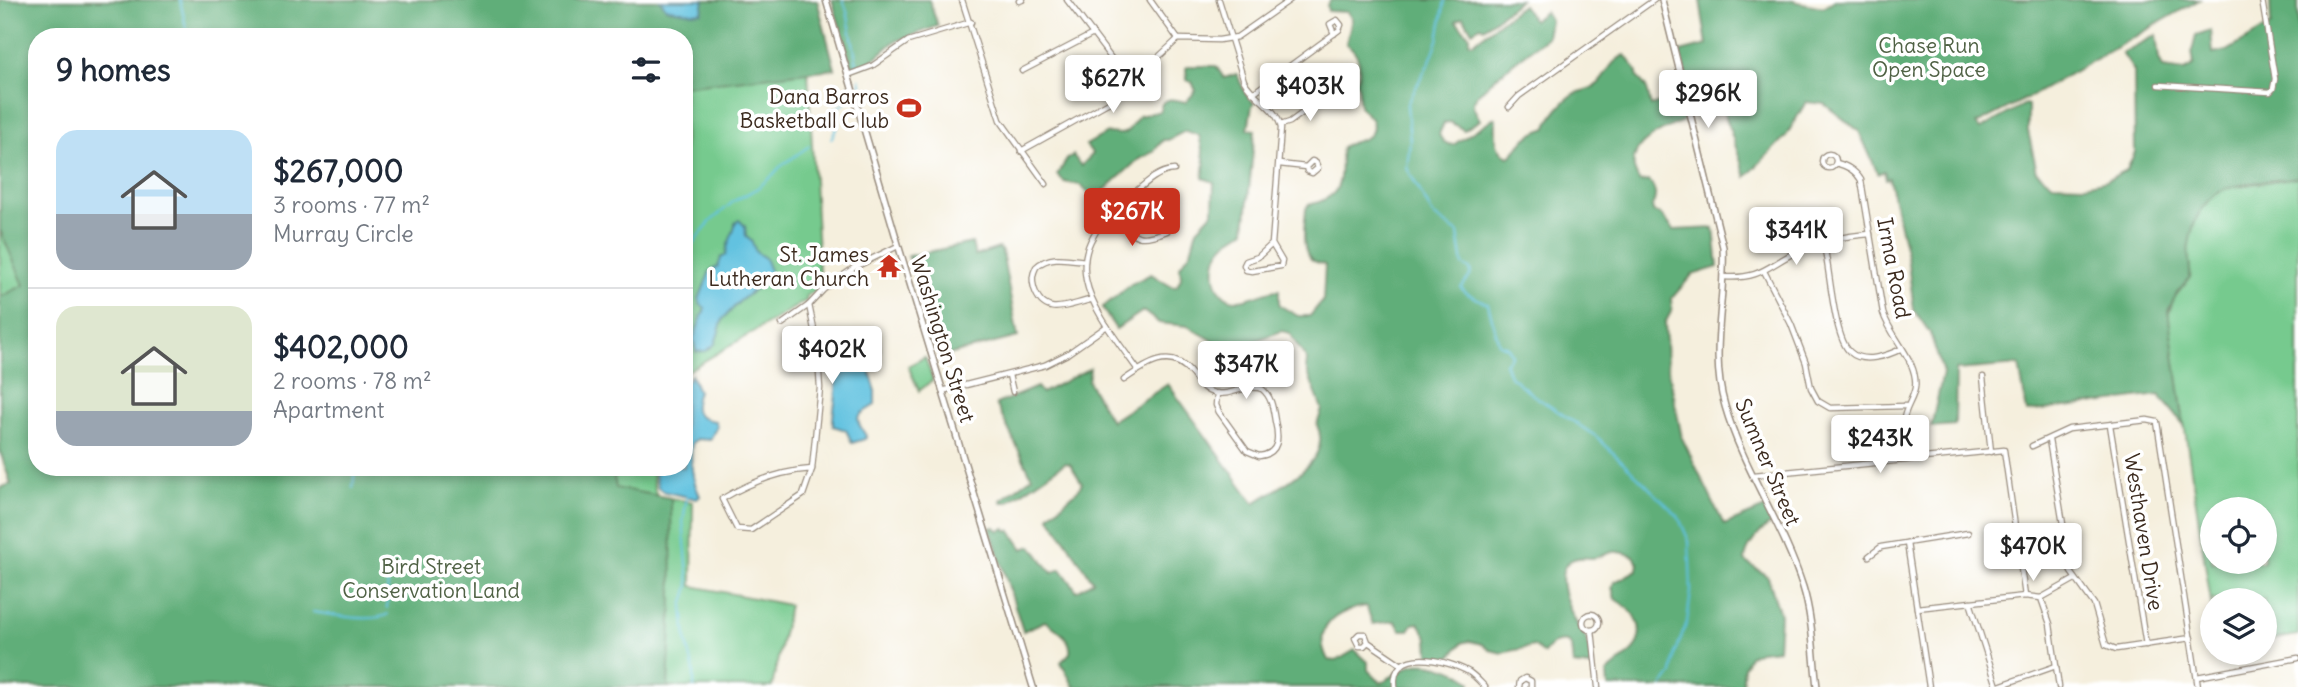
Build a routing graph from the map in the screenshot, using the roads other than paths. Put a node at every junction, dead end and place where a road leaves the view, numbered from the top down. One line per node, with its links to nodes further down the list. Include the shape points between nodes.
1 (826, 0): 16 (main road, Washington Street)
2 (962, 0): 10 (street)
3 (1067, 0): 11 (street)
4 (1150, 0): 13 (street)
5 (1219, 0): 14 (street)
6 (1654, 0): 21 (street)
7 (1662, 0): 37 (main road, Sumner Street, via 1719,228)
8 (2262, 0): 18 (street, via 2275,79 2270,92)
9 (1288, 1): 14 (street)
10 (971, 22): 16 (street, via 903,43 872,66); 23 (street, via 998,115)
11 (1093, 34): 15 (street); 17 (street)
12 (1334, 34): 20 (street)
13 (1178, 38): 14 (street); 17 (street)
14 (1231, 39): 20 (street, via 1244,81)
15 (1022, 71)
16 (848, 75): 34 (main road, Washington Street)
17 (1130, 83): 23 (street, via 1097,110)
18 (2158, 85)
19 (1335, 89): 22 (street)
20 (1253, 93): 22 (street)
21 (1509, 107)
22 (1281, 125): 25 (street)
23 (1021, 151): 28 (street)
24 (1836, 163): 31 (street, Irma Road, via 1857,173)
25 (1279, 164): 26 (street); 33 (street)
26 (1306, 167)
27 (1174, 170): 29 (street, via 1160,173)
28 (1046, 184)
29 (1111, 212): 30 (street, via 1138,237); 35 (street, via 1091,239)
30 (1167, 231)
31 (1870, 234): 32 (street); 42 (street, Irma Road, via 1883,313)
32 (1823, 241): 36 (street); 42 (street, via 1838,327 1847,349 1857,356 1876,358)
33 (1272, 244): 33 (street, via 1246,261 1245,270 1280,267 1282,261)
34 (898, 246): 39 (street, via 855,267); 47 (main road, Washington Street)
35 (1085, 261): 38 (street); 38 (street, via 1046,260 1036,267 1032,280 1038,299 1048,307)
36 (1764, 271): 37 (street, via 1744,278); 50 (street, via 1791,324 1818,401 1830,408)
37 (1724, 277): 57 (main road, Sumner Street, via 1717,341 1721,389)
38 (1090, 300): 41 (street)
39 (809, 305): 40 (street); 56 (street, via 820,388)
40 (782, 324)
41 (1107, 326): 43 (street); 44 (street, via 1053,362)
42 (1901, 349): 50 (street, Irma Road, via 1915,372 1915,386)
43 (1138, 370): 46 (street); 49 (street, via 1151,362 1172,360 1185,366 1201,386)
44 (1009, 375): 47 (street); 48 (street)
45 (1983, 377): 55 (street)
46 (1124, 380)
47 (942, 391): 74 (main road, Washington Street)
48 (1013, 391)
49 (1217, 393): 49 (street, via 1255,387 1268,394 1278,436 1273,451 1259,456 1247,451 1219,412)
50 (1906, 406): 51 (street, Irma Road)
51 (1904, 418)
52 (2110, 425): 53 (street, via 2064,430); 67 (street, via 2156,421 2160,428); 69 (street, Westhaven Drive)
53 (2049, 440): 54 (street); 61 (street)
54 (2032, 446)
55 (1991, 452): 57 (street); 62 (street, via 2004,450)
56 (811, 469): 56 (street, via 803,495 751,530 737,529 722,499 749,484)
57 (1754, 475): 80 (main road, Sumner Street, via 1805,594)
58 (1968, 533): 59 (street)
59 (1907, 543): 60 (street, via 1881,547); 65 (street)
60 (1869, 556)
61 (2075, 579): 63 (street); 69 (street, via 2094,604 2107,646)
62 (2025, 596): 63 (street); 64 (street)
63 (2040, 598): 72 (street, via 2049,620)
64 (1970, 602): 65 (street); 82 (street)
65 (1917, 608): 81 (street)
66 (1592, 630): 79 (street)
67 (2191, 638): 69 (street); 73 (street)
68 (1368, 642): 71 (street)
69 (2146, 645)
70 (2298, 658): 73 (street)
71 (1402, 664): 75 (street); 76 (street, via 1418,658 1449,665 1469,672)
72 (2056, 666): 82 (street); 83 (street)
73 (2197, 677): 84 (street)
74 (1033, 687)
75 (1395, 687)
76 (1485, 687)
77 (1519, 687): 78 (street, via 1520,680 1526,678)
78 (1531, 687)
79 (1598, 687)
80 (1817, 687)
81 (1929, 687)
82 (1996, 687)
83 (2059, 687)
84 (2198, 687)

